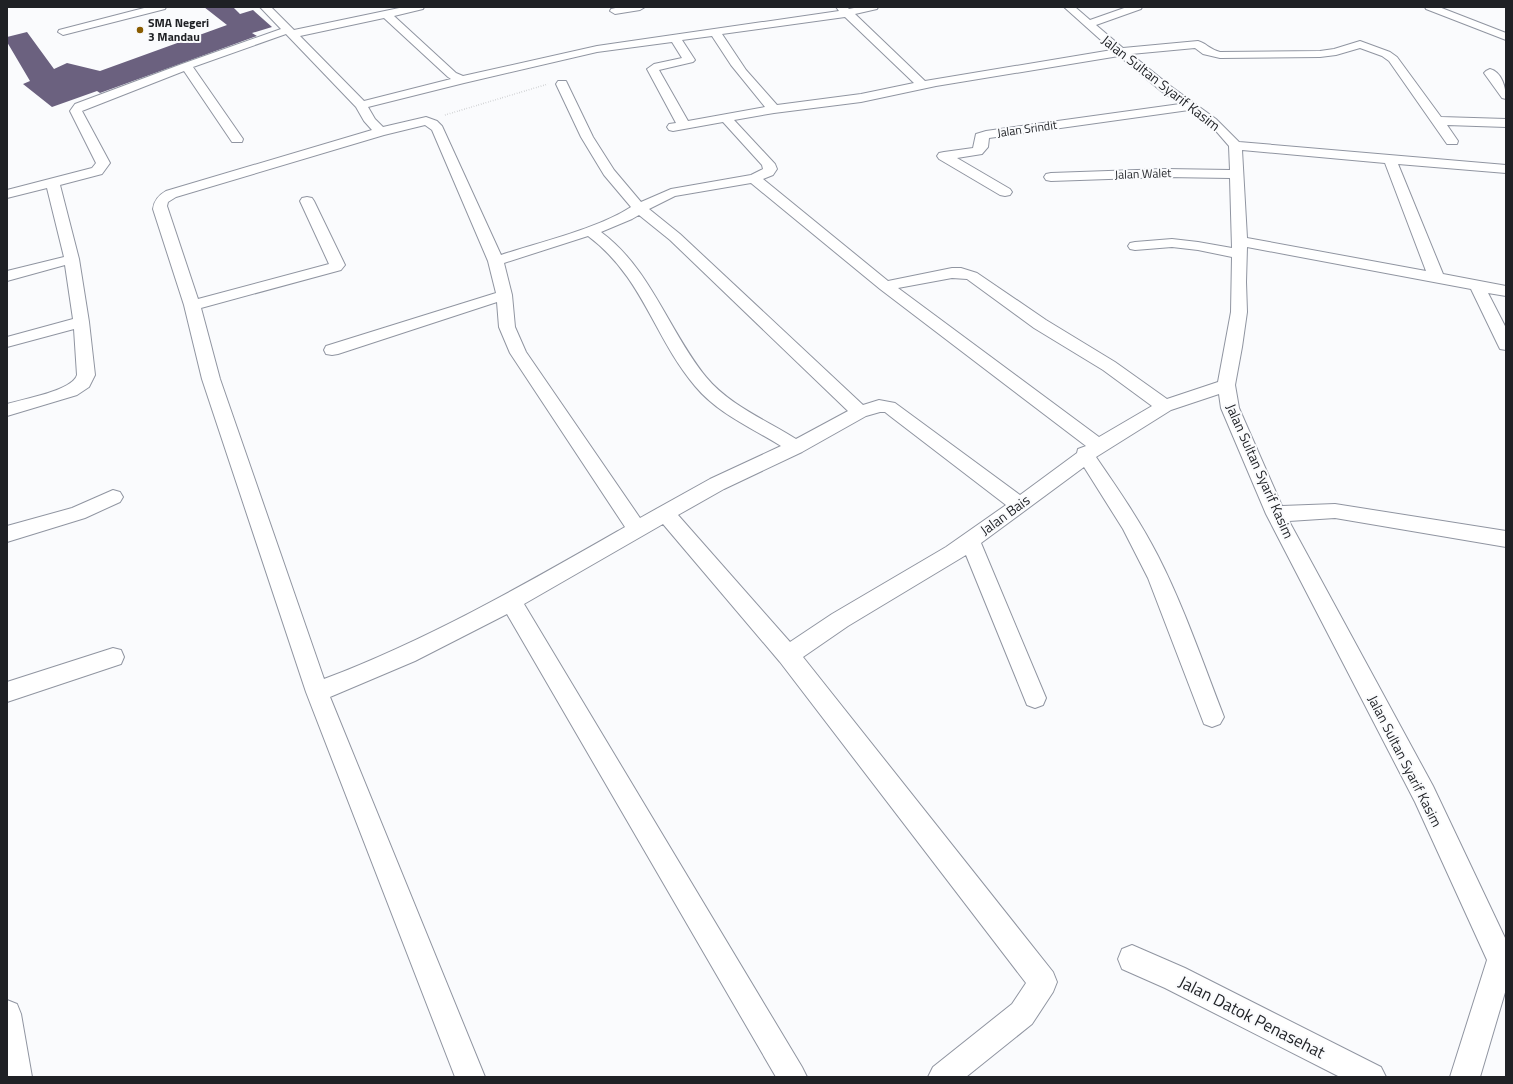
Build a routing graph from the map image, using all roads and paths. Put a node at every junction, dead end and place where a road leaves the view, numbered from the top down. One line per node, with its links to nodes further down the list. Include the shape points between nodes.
1 (161, 7): 13 (street)
2 (265, 7): 14 (street)
3 (419, 7): 10 (street)
4 (640, 7): 11 (street)
5 (873, 7): 9 (street)
6 (1068, 7): 12 (street, Jalan Sultan Syarif Kasim)
7 (1137, 7): 12 (street)
8 (1430, 7): 17 (street)
9 (844, 10): 15 (street); 25 (street)
10 (388, 11): 14 (street); 23 (street, via 452,75)
11 (615, 11)
12 (1088, 24): 20 (street, Jalan Sultan Syarif Kasim)
13 (64, 32)
14 (290, 32): 21 (street); 27 (street)
15 (715, 32): 18 (street); 29 (street, via 731,59)
16 (1190, 34): 19 (street)
17 (1506, 37)
18 (675, 38): 23 (street, via 597,49); 30 (street, via 689,60 653,69 679,126)
19 (1198, 44): 20 (street); 32 (street, via 1207,52 1220,55 1320,54 1360,44 1393,59)
20 (1122, 52): 25 (street); 28 (street, Jalan Sultan Syarif Kasim)
21 (186, 66): 35 (street); 43 (street, via 79,107 76,111 103,164 97,170)
22 (1490, 73): 26 (street)
23 (461, 80): 27 (street)
24 (562, 84): 31 (path, via 547,84); 47 (street, via 587,137 609,172)
25 (922, 85): 29 (street, via 861,98)
26 (1506, 96)
27 (361, 105): 34 (street)
28 (1192, 106): 37 (street, Jalan Sultan Syarif Kasim, via 1218,125); 44 (street, Jalan Srindit, via 986,135 980,139 980,149 944,156)
29 (774, 110): 30 (street)
30 (725, 117): 42 (street, via 768,164 768,172)
31 (426, 121): 34 (street); 52 (street, via 438,129)
32 (1437, 121): 33 (street); 36 (street)
33 (1506, 123)
34 (380, 132): 59 (street, via 182,190 164,198 160,203 160,209)
35 (237, 139)
36 (1452, 141)
37 (1235, 146): 38 (street); 40 (street, Jalan Sultan Syarif Kasim)
38 (1390, 159): 39 (street); 54 (street)
39 (1506, 169)
40 (1236, 174): 41 (street, Jalan Walet, via 1166,173); 50 (street, Jalan Sultan Syarif Kasim)
41 (1051, 177)
42 (754, 178): 47 (street, via 671,192); 55 (street)
43 (53, 182): 45 (street); 51 (street)
44 (1005, 192)
45 (7, 194)
46 (307, 201): 59 (street, via 336,267)
47 (638, 208): 48 (street, via 627,216); 67 (street, via 675,237)
48 (590, 231): 52 (street); 68 (street, via 614,250 627,265 702,382 728,405)
49 (1135, 246): 50 (street, via 1172,243)
50 (1239, 248): 54 (street, via 1311,256); 64 (street, Jalan Sultan Syarif Kasim, via 1239,312)
51 (72, 259): 53 (street); 60 (street)
52 (496, 261): 58 (street)
53 (7, 276)
54 (1436, 277): 56 (street)
55 (885, 286): 65 (street, via 946,273 966,274 1109,366); 69 (street)
56 (1477, 286): 57 (street); 62 (street)
57 (1506, 290)
58 (504, 295): 63 (street); 74 (street, via 507,327 518,353)
59 (192, 305): 82 (street, via 211,379)
60 (81, 322): 61 (street); 66 (street, via 86,375 83,383 71,391)
61 (7, 342)
62 (1506, 346)
63 (332, 350)
64 (1226, 385): 65 (street, Jalan Bais); 73 (street, Jalan Sultan Syarif Kasim, via 1230,408)
65 (1165, 406): 69 (street, Jalan Bais)
66 (7, 410)
67 (860, 412): 68 (street); 71 (street, via 880,406 889,407)
68 (796, 447): 72 (street, via 717,484)
69 (1092, 450): 71 (street, Jalan Bais); 84 (street, via 1158,580)
70 (113, 497): 75 (street, via 72,515)
71 (1020, 505): 77 (street, Jalan Bais)
72 (665, 513): 74 (street); 79 (street)
73 (1276, 514): 76 (street, via 1335,511); 86 (street, Jalan Sultan Syarif Kasim, via 1424,794)
74 (637, 529): 78 (street)
75 (7, 534)
76 (1506, 539)
77 (970, 541): 79 (street, Jalan Bais); 83 (street)
78 (511, 601): 82 (street, via 388,665); 90 (street)
79 (788, 654): 91 (street, via 1043,982 1022,1014)
80 (113, 657): 81 (street)
81 (7, 692)
82 (317, 692): 89 (street)
83 (1035, 698)
84 (1212, 717)
85 (1132, 959): 92 (street, Jalan Datok Penasehat)
86 (1504, 962): 93 (street)
87 (7, 1014): 88 (street)
88 (17, 1077)
89 (470, 1077)
90 (792, 1077)
91 (943, 1077)
92 (1371, 1077)
93 (1465, 1077)

